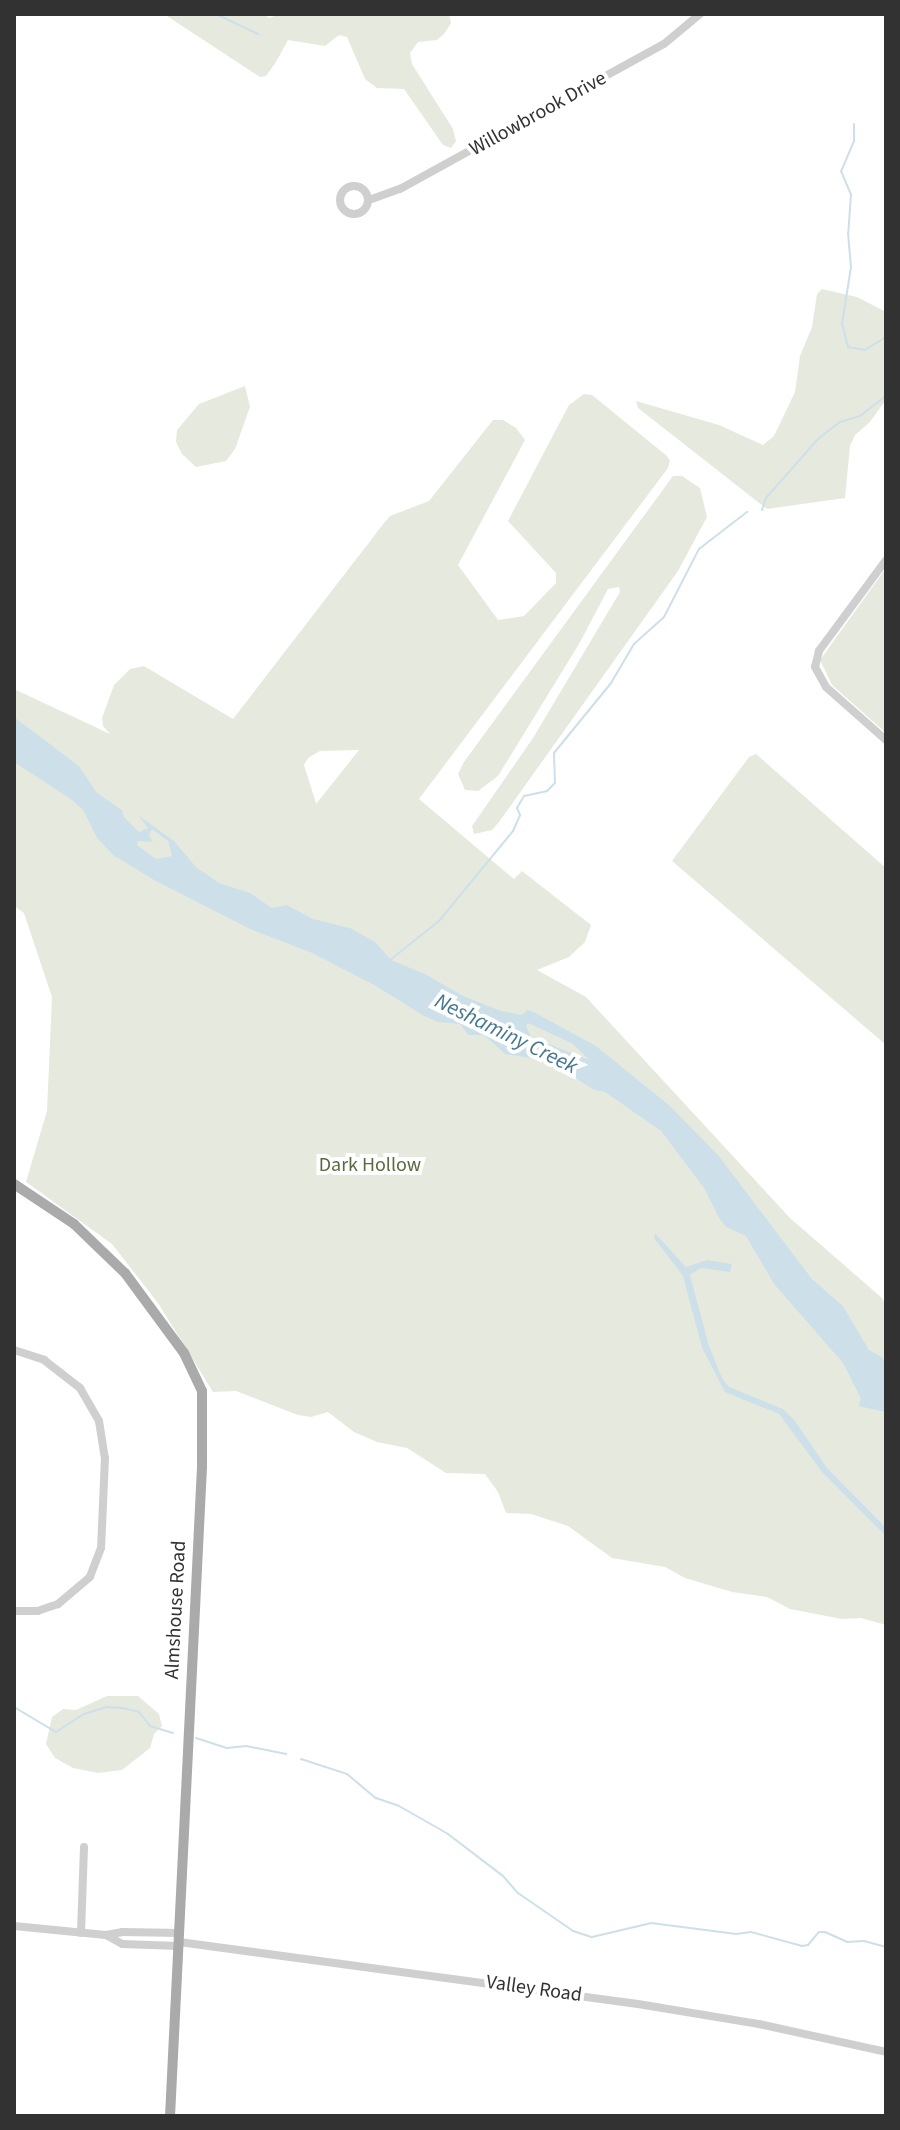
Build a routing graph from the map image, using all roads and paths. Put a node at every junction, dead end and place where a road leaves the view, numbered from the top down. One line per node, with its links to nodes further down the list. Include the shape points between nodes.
1 (700, 14): 2 (street, Willowbrook Drive, via 664,44 400,189)
2 (369, 200)
3 (886, 560): 4 (street, via 819,651 815,667 826,687)
4 (886, 740)
5 (14, 1184): 12 (main road, Almshouse Road, via 74,1224 125,1273 184,1353 202,1391 205,1417)
6 (14, 1350): 7 (street, via 57,1368 80,1388 99,1421 105,1458 101,1548 90,1577 58,1604)
7 (14, 1611)
8 (84, 1847): 10 (street)
9 (14, 1926): 10 (street)
10 (81, 1933): 11 (street)
11 (106, 1935): 12 (street, via 123,1932); 12 (street, via 122,1944)
12 (179, 1941): 13 (street, Valley Road, via 594,1998 759,2024); 14 (main road, Almshouse Road)
13 (886, 2052)
14 (170, 2116)

